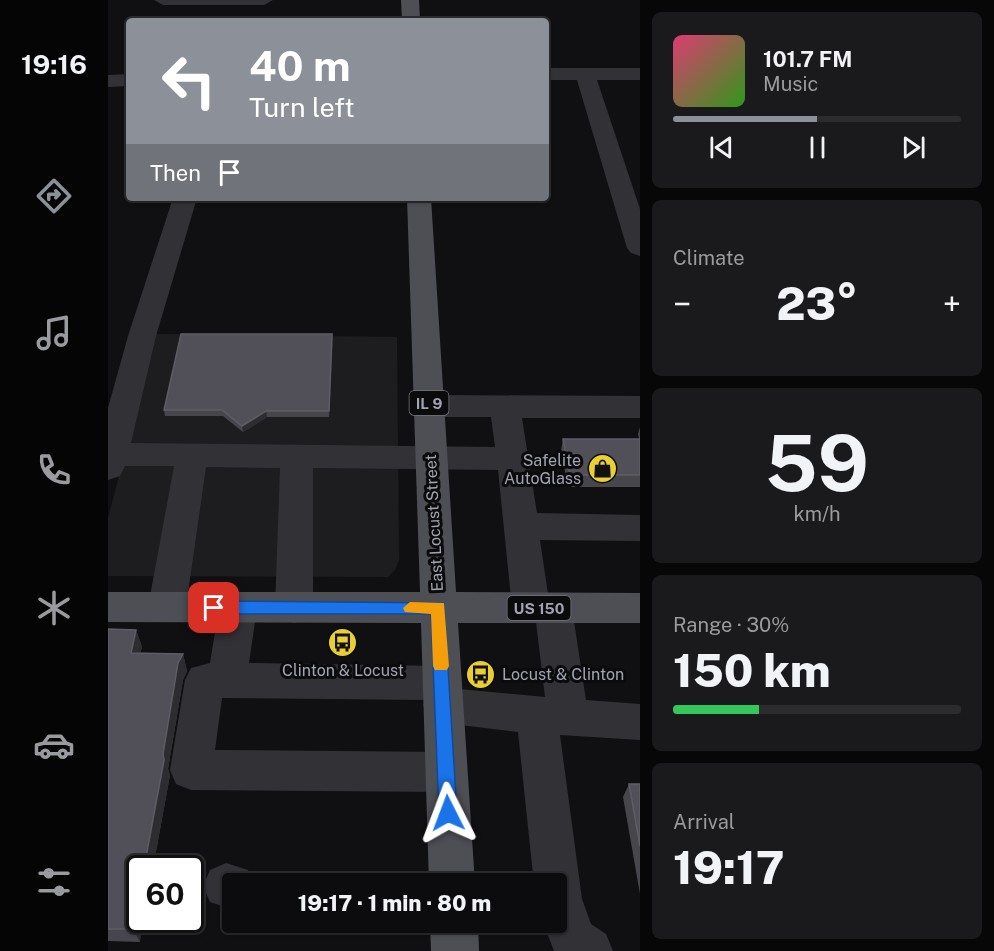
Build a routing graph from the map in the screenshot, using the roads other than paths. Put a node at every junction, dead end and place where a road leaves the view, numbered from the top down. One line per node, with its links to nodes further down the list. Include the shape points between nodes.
1 (163, 0): 2 (street)
2 (264, 0)
3 (410, 0): 4 (main road)
4 (411, 18)
5 (585, 74): 6 (street); 7 (street); 12 (street)
6 (640, 74)
7 (549, 75)
8 (126, 80): 9 (street)
9 (108, 81)
10 (184, 201): 20 (street, via 142,336)
11 (419, 201): 13 (main road, East Locust Street / IL 9)
12 (640, 248)
13 (429, 406): 14 (street); 18 (main road, East Locust Street / IL 9)
14 (505, 407): 15 (street); 19 (street)
15 (640, 407)
16 (192, 454): 17 (street); 20 (street); 24 (street)
17 (297, 455): 18 (street); 26 (street)
18 (431, 456): 19 (street); 27 (main road, East Locust Street / IL 9)
19 (513, 459): 21 (street)
20 (110, 461)
21 (521, 526): 22 (street); 28 (street)
22 (640, 528)
23 (108, 607): 24 (main road, US 150)
24 (167, 607): 25 (main road, US 150)
25 (238, 608): 26 (main road, US 150); 30 (street)
26 (294, 608): 27 (main road, US 150)
27 (439, 608): 28 (main road, US 150); 31 (main road, East Locust Street)
28 (542, 608): 29 (main road, US 150); 32 (street)
29 (640, 608)
30 (227, 680): 31 (street); 34 (street, via 205,680 191,770)
31 (442, 694): 32 (street); 34 (main road, East Locust Street)
32 (553, 717): 33 (street); 36 (street)
33 (640, 722)
34 (446, 772): 35 (main road, East Locust Street)
35 (451, 873)
36 (557, 873)
37 (567, 924): 40 (street, via 573,940)
38 (454, 933): 39 (main road)
39 (455, 951)
40 (589, 951)

